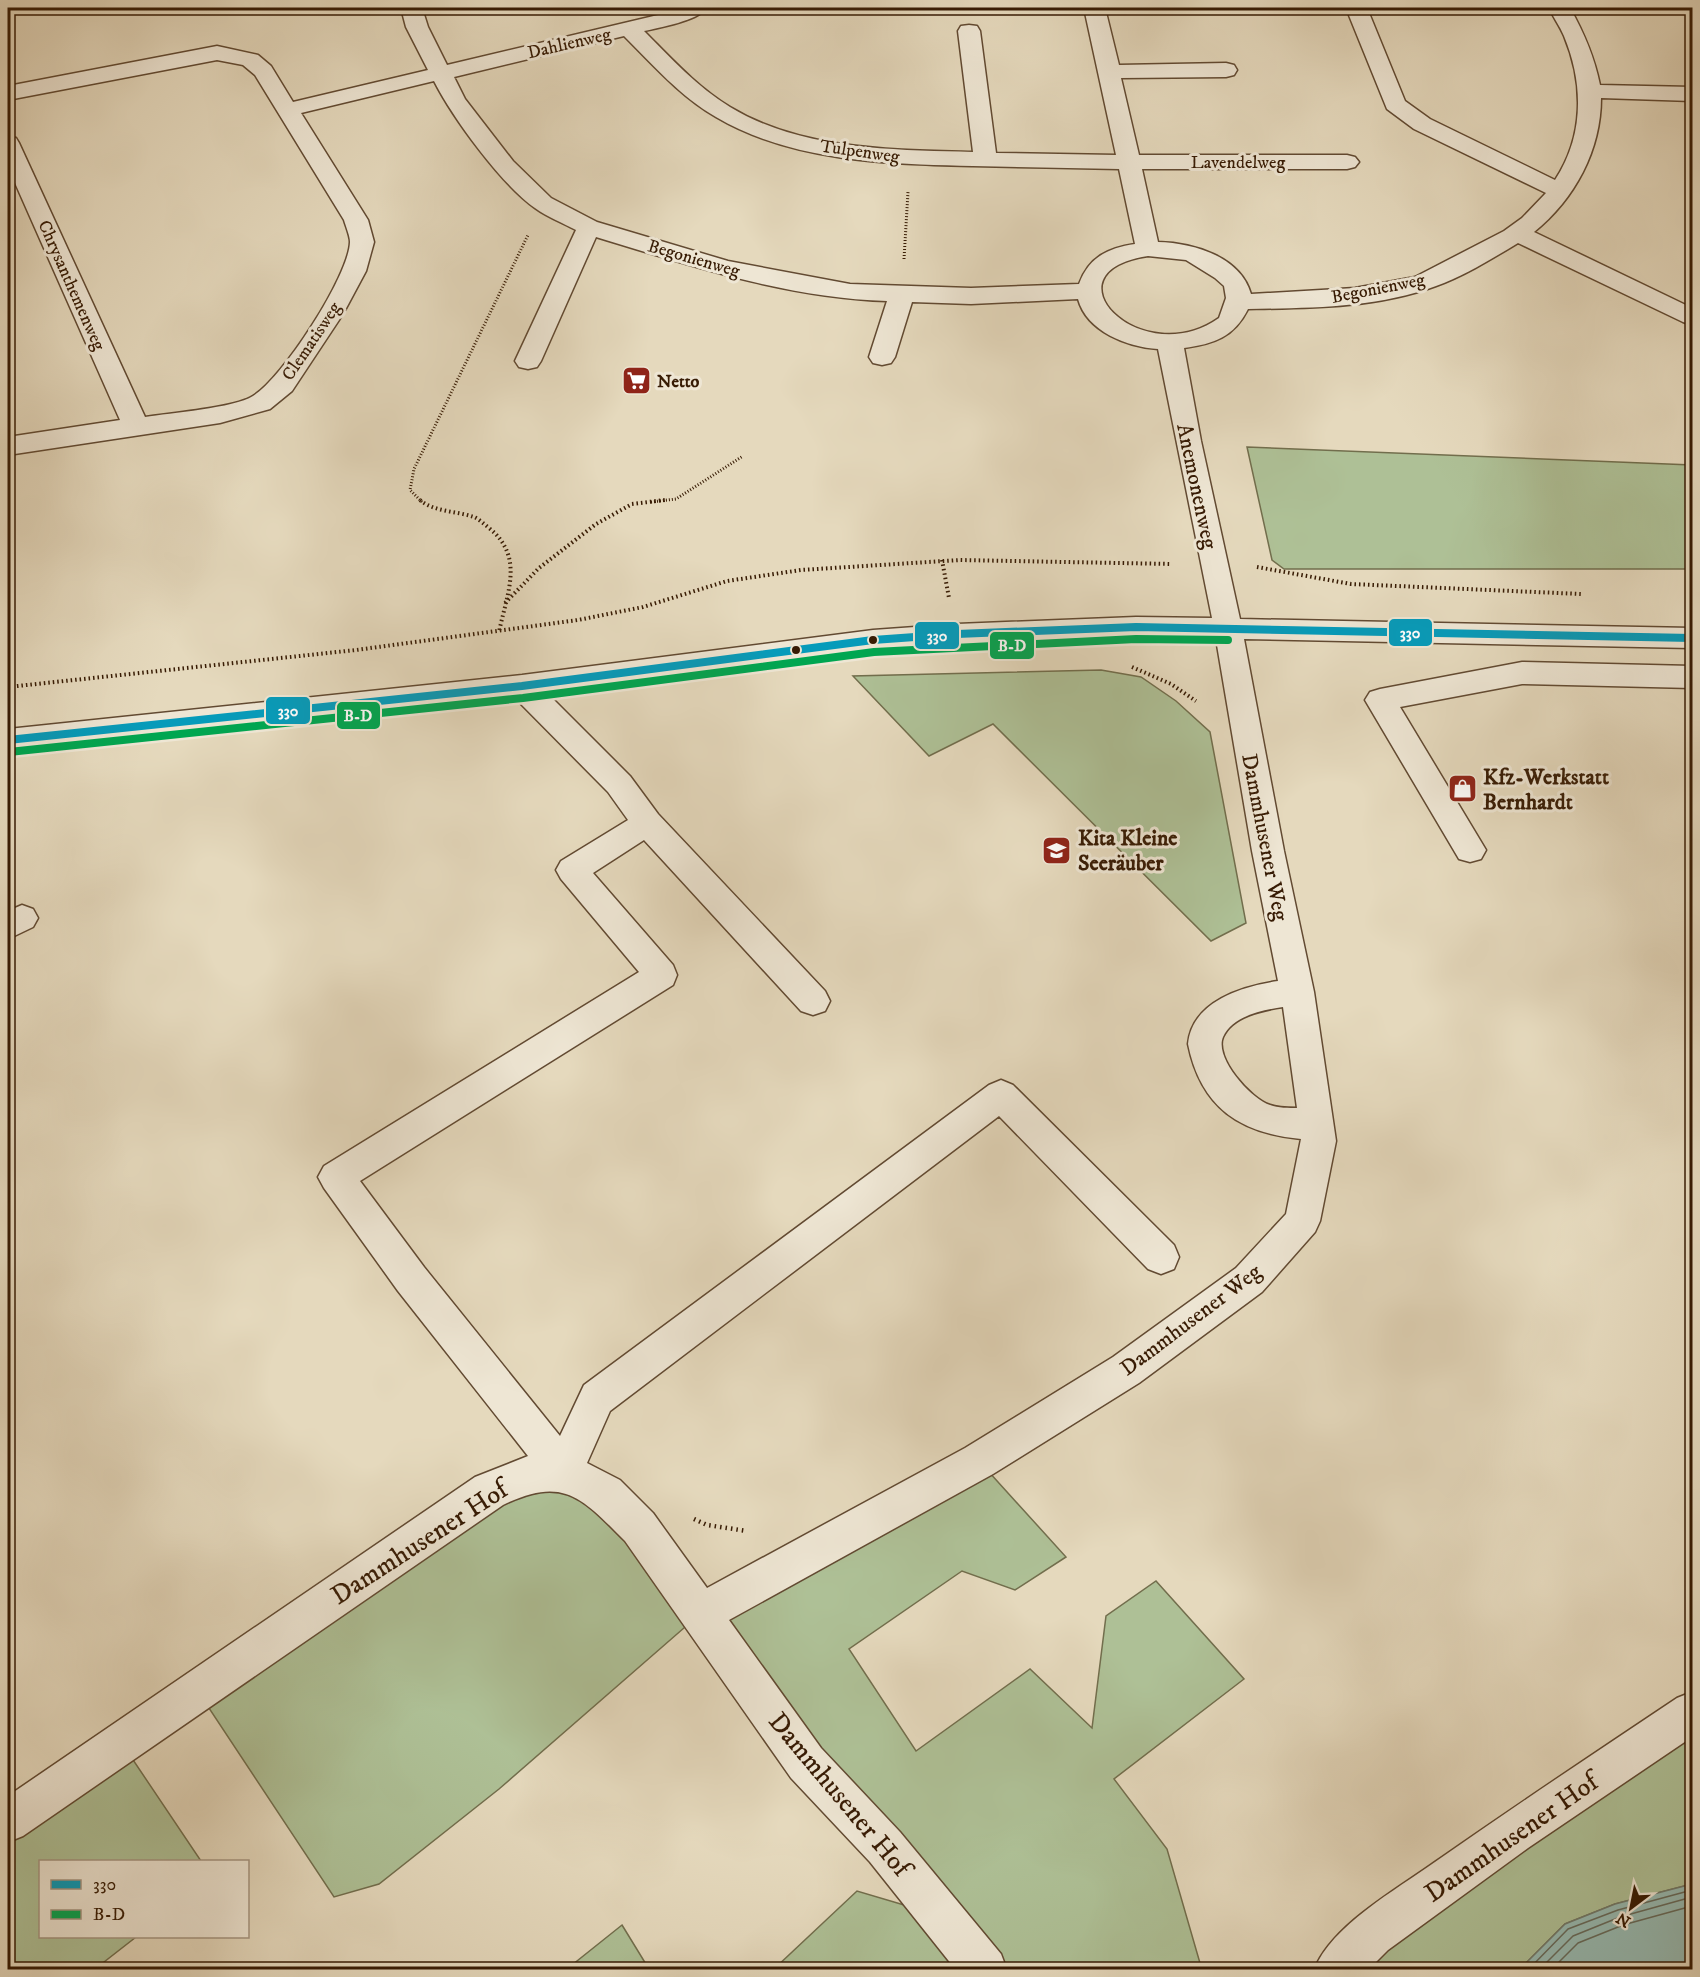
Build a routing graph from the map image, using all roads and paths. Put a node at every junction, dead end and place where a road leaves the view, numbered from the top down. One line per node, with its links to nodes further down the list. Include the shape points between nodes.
1 (412, 8): 10 (street, Begonienweg, via 417,27)
2 (696, 8): 6 (street, Dahlienweg)
3 (1095, 8): 9 (street)
4 (1356, 8): 20 (street, via 1395,104 1422,124)
5 (1559, 8): 11 (street, Begonienweg, via 1573,30)
6 (628, 28): 10 (street, Dahlienweg); 16 (street, Tulpenweg, via 693,90 738,120 835,150)
7 (969, 31): 17 (street)
8 (1226, 70): 9 (street)
9 (1110, 72): 19 (street)
10 (441, 74): 14 (street); 21 (street, Begonienweg, via 455,101 505,166)
11 (1591, 91): 13 (street); 20 (street, Begonienweg, via 1590,127 1573,171)
12 (8, 93): 14 (street, Clematisweg, via 217,53 250,60 263,71)
13 (1692, 94)
14 (286, 110): 32 (street, Clematisweg, via 356,220 362,242 354,271 331,314 283,385 261,403 220,414)
15 (8, 143): 32 (street, Chrysanthemenweg)
16 (910, 158): 17 (street, Tulpenweg); 26 (path)
17 (985, 159): 19 (street, Tulpenweg)
18 (1347, 162): 19 (street, Lavendelweg)
19 (1130, 163): 24 (street)
20 (1560, 191): 23 (street, Begonienweg, via 1536,218)
21 (543, 203): 22 (street, Begonienweg); 36 (path, via 410,483 410,490 423,503 476,518 501,538 511,562)
22 (589, 227): 26 (street, Begonienweg, via 758,276 850,292); 31 (street)
23 (1515, 232): 27 (street, Begonienweg, via 1425,282 1345,298); 28 (street)
24 (1148, 249): 25 (street, via 1123,253 1104,262 1095,271); 27 (street, via 1183,251 1220,266 1236,286)
25 (1089, 291): 26 (street, Begonienweg, via 971,296); 29 (street, via 1104,320 1129,334)
26 (902, 294): 30 (street)
27 (1239, 302): 29 (street, via 1227,324 1204,336)
28 (1692, 317)
29 (1170, 343): 37 (street, Anemonenweg)
30 (882, 357)
31 (528, 361)
32 (136, 426): 33 (street, Clematisweg)
33 (8, 446)
34 (742, 456): 36 (path, via 675,499 632,504 596,524 539,568)
35 (942, 560): 39 (path)
36 (505, 603): 38 (path)
37 (1228, 628): 39 (street, via 1136,627); 40 (street); 48 (street, Dammhusener Weg)
38 (499, 632)
39 (957, 634): 43 (street, via 775,651)
40 (1692, 638)
41 (1127, 665): 44 (path, via 1171,684)
42 (1692, 677): 47 (street, via 1522,673 1380,700)
43 (522, 686): 45 (street); 46 (street, via 619,784)
44 (1199, 704)
45 (8, 740)
46 (647, 823): 49 (street); 52 (street, via 572,870 661,975 336,1177 411,1279)
47 (1470, 850)
48 (1297, 992): 50 (street, Dammhusener Weg); 50 (street, via 1266,994 1227,1011 1210,1028 1205,1042 1217,1079 1239,1104 1263,1118)
49 (813, 1001)
50 (1317, 1126): 55 (street, Dammhusener Weg, via 1319,1141 1302,1221 1249,1280 1126,1370 979,1461)
51 (1161, 1257): 52 (street, via 1001,1095 597,1398)
52 (564, 1471): 55 (street, Dammhusener Hof, via 606,1494 639,1527); 57 (street, Dammhusener Hof, via 524,1475 489,1491)
53 (687, 1515): 54 (path, via 707,1525)
54 (753, 1530)
55 (700, 1614): 59 (street, Dammhusener Hof, via 806,1763 885,1848)
56 (1692, 1713): 58 (street, Dammhusener Hof, via 1513,1833)
57 (8, 1821)
58 (1373, 1952): 60 (street, Dammhusener Hof)
59 (985, 1970)
60 (1336, 1970)

